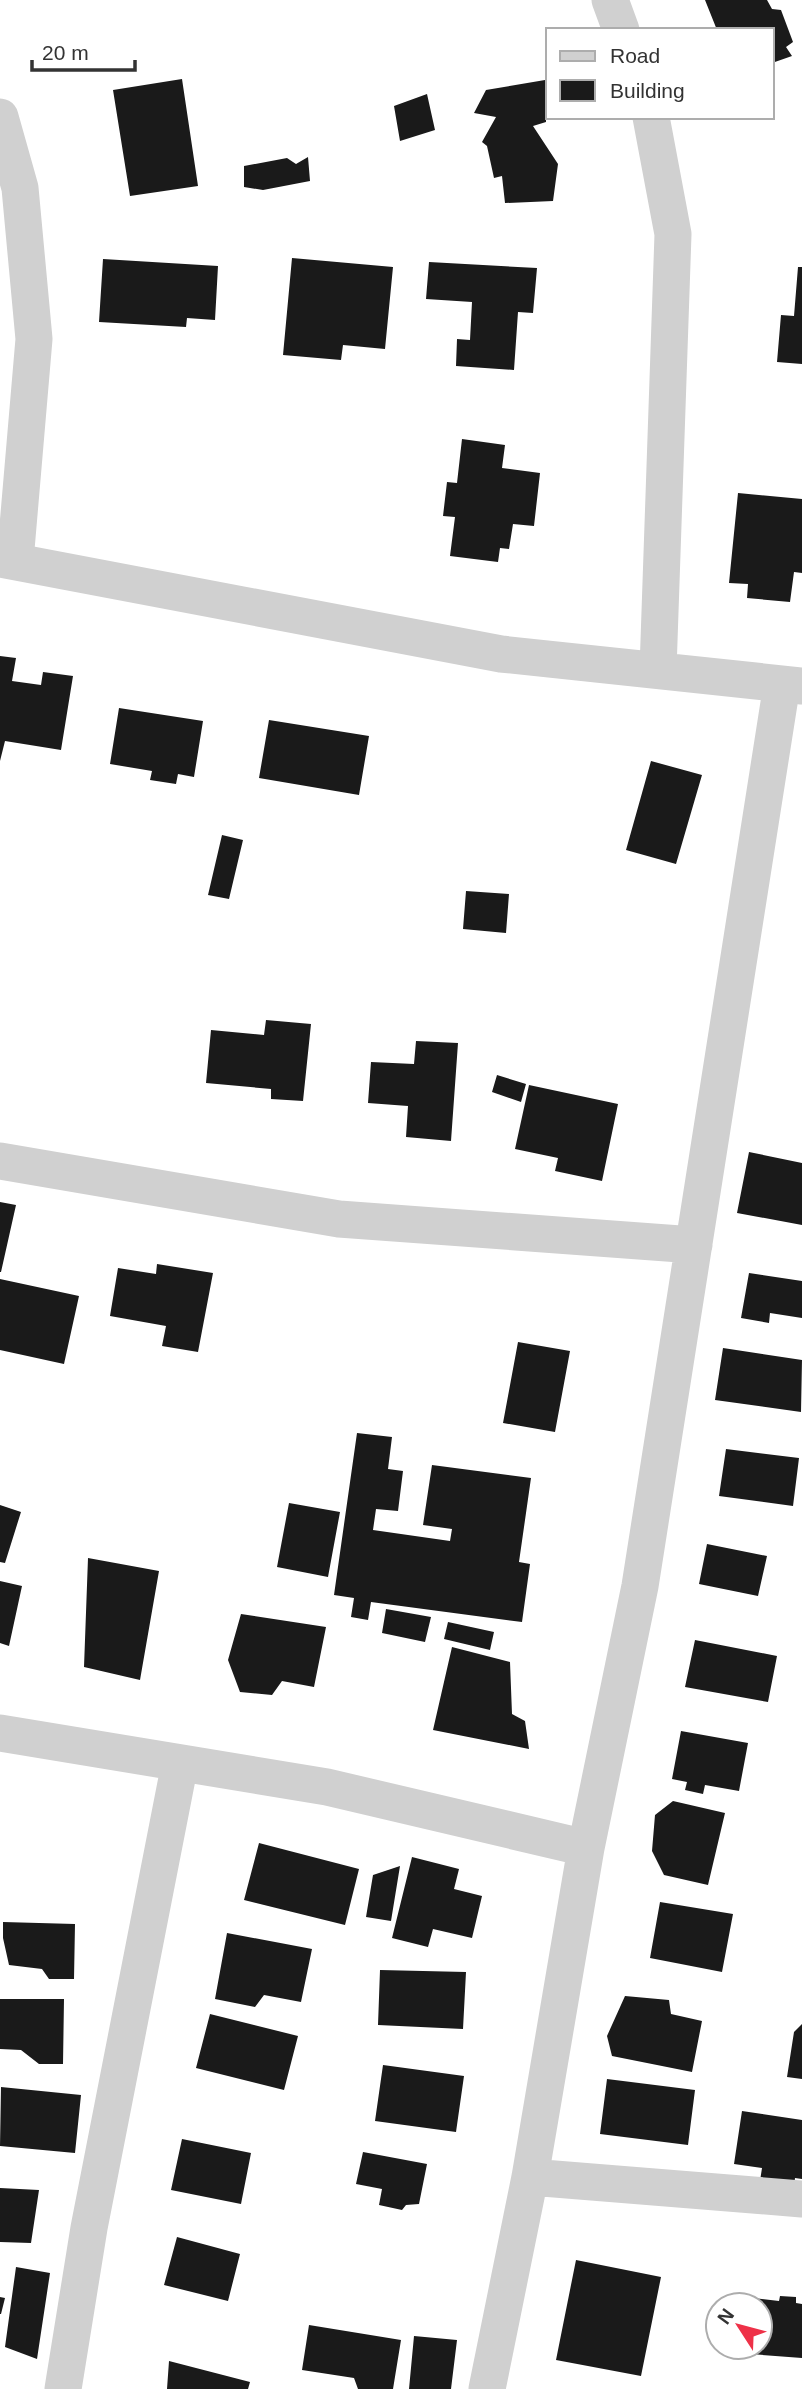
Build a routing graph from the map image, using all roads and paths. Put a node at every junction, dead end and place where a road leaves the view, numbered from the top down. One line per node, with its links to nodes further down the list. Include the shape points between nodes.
1 (610, 0): 2 (street)
2 (620, 28)
3 (0, 117): 5 (street, via 20,188 34,340)
4 (651, 119): 6 (street, via 673,234)
5 (8, 560): 6 (street, via 501,654)
6 (658, 670): 7 (street)
7 (792, 685): 9 (street)
8 (0, 1161): 9 (street, via 339,1219)
9 (694, 1245): 12 (street, via 640,1586)
10 (0, 1733): 11 (street)
11 (180, 1763): 12 (street, via 327,1787); 15 (street, via 89,2228)
12 (586, 1848): 13 (street)
13 (530, 2177): 14 (street); 16 (street)
14 (802, 2199)
15 (63, 2389)
16 (486, 2389)

